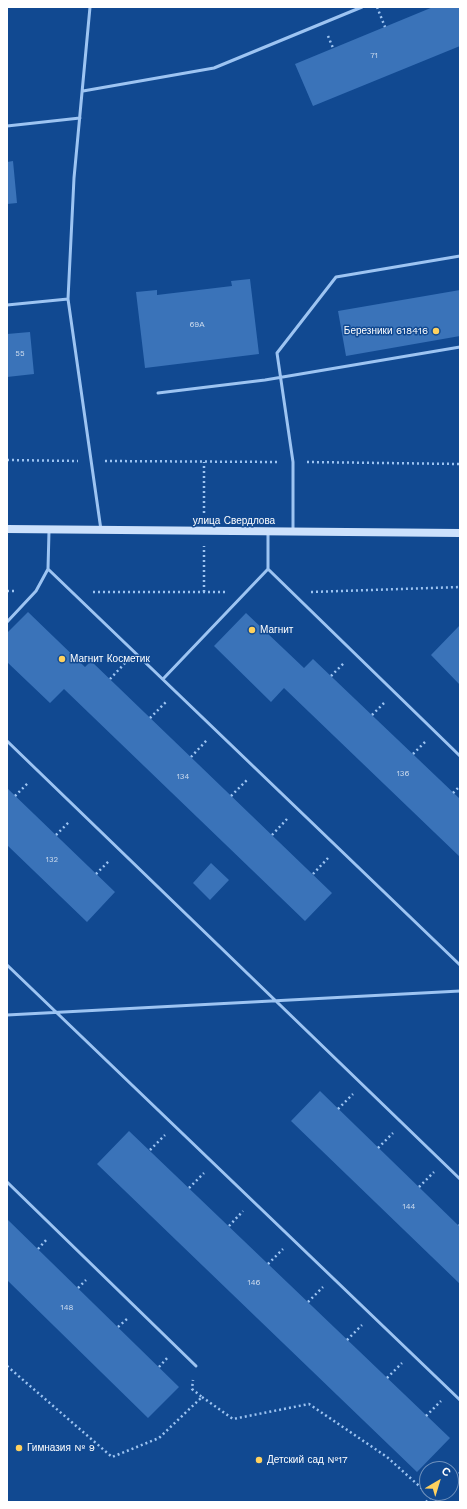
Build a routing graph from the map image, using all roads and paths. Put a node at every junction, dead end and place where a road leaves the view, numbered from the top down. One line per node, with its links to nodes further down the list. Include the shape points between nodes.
1 (90, 7): 5 (lane)
2 (362, 7): 5 (lane, via 214,68)
3 (377, 7): 4 (path)
4 (385, 27)
5 (83, 91): 6 (lane)
6 (80, 118): 7 (lane); 9 (lane, via 74,178)
7 (7, 126)
8 (460, 256): 12 (lane, via 336,277 277,353)
9 (68, 299): 10 (lane); 15 (lane)
10 (7, 305)
11 (460, 347): 12 (lane)
12 (281, 377): 13 (lane); 16 (lane)
13 (158, 392)
14 (7, 460): 15 (path)
15 (92, 461): 16 (path); 20 (lane)
16 (293, 462): 17 (path); 22 (lane)
17 (460, 464)
18 (7, 529): 19 (main road, улица Свердлова)
19 (48, 529): 20 (main road, улица Свердлова); 24 (lane)
20 (101, 530): 21 (main road, улица Свердлова)
21 (268, 531): 22 (main road, улица Свердлова); 25 (lane)
22 (293, 531): 23 (main road, улица Свердлова)
23 (460, 533)
24 (48, 569): 26 (lane, via 36,592); 27 (lane)
25 (268, 569): 28 (lane); 31 (lane)
26 (7, 622)
27 (135, 652): 30 (path); 31 (lane)
28 (354, 653): 29 (path); 36 (lane)
29 (331, 676)
30 (110, 679)
31 (163, 679): 32 (lane)
32 (176, 691): 33 (path); 34 (lane)
33 (150, 718)
34 (216, 730): 37 (path); 38 (lane)
35 (7, 741): 39 (lane)
36 (460, 756)
37 (191, 757)
38 (257, 770): 43 (path); 44 (lane)
39 (38, 772): 42 (path); 45 (lane)
40 (460, 786): 41 (path)
41 (453, 793)
42 (15, 796)
43 (232, 796)
44 (298, 808): 47 (path); 48 (lane)
45 (79, 811): 46 (path); 49 (lane)
46 (56, 835)
47 (272, 835)
48 (338, 848): 51 (path); 53 (lane)
49 (120, 850): 50 (path); 55 (lane)
50 (96, 874)
51 (313, 874)
52 (7, 965): 56 (lane)
53 (460, 965)
54 (460, 991): 55 (lane)
55 (275, 1001): 56 (lane); 58 (lane)
56 (57, 1013): 57 (lane); 61 (lane)
57 (7, 1015)
58 (362, 1084): 59 (path); 60 (lane)
59 (338, 1109)
60 (402, 1124): 62 (path); 65 (lane)
61 (174, 1125): 63 (path); 64 (lane)
62 (378, 1148)
63 (150, 1150)
64 (214, 1163): 69 (path); 70 (lane)
65 (442, 1163): 66 (lane); 68 (path)
66 (460, 1179)
67 (7, 1182): 80 (lane)
68 (419, 1187)
69 (189, 1188)
70 (253, 1201): 71 (path); 72 (lane)
71 (228, 1226)
72 (293, 1239): 73 (path); 74 (lane)
73 (268, 1264)
74 (332, 1277): 75 (path); 76 (lane)
75 (308, 1302)
76 (372, 1315): 77 (path); 78 (lane)
77 (348, 1340)
78 (411, 1353): 81 (path); 82 (lane)
79 (7, 1366): 83 (path, via 112,1456 159,1438)
80 (196, 1366): 83 (path, via 192,1389)
81 (387, 1378)
82 (451, 1391): 84 (lane); 85 (path)
83 (202, 1397): 86 (path, via 233,1419 309,1404 387,1458)
84 (460, 1400)
85 (426, 1416)
86 (419, 1486)

